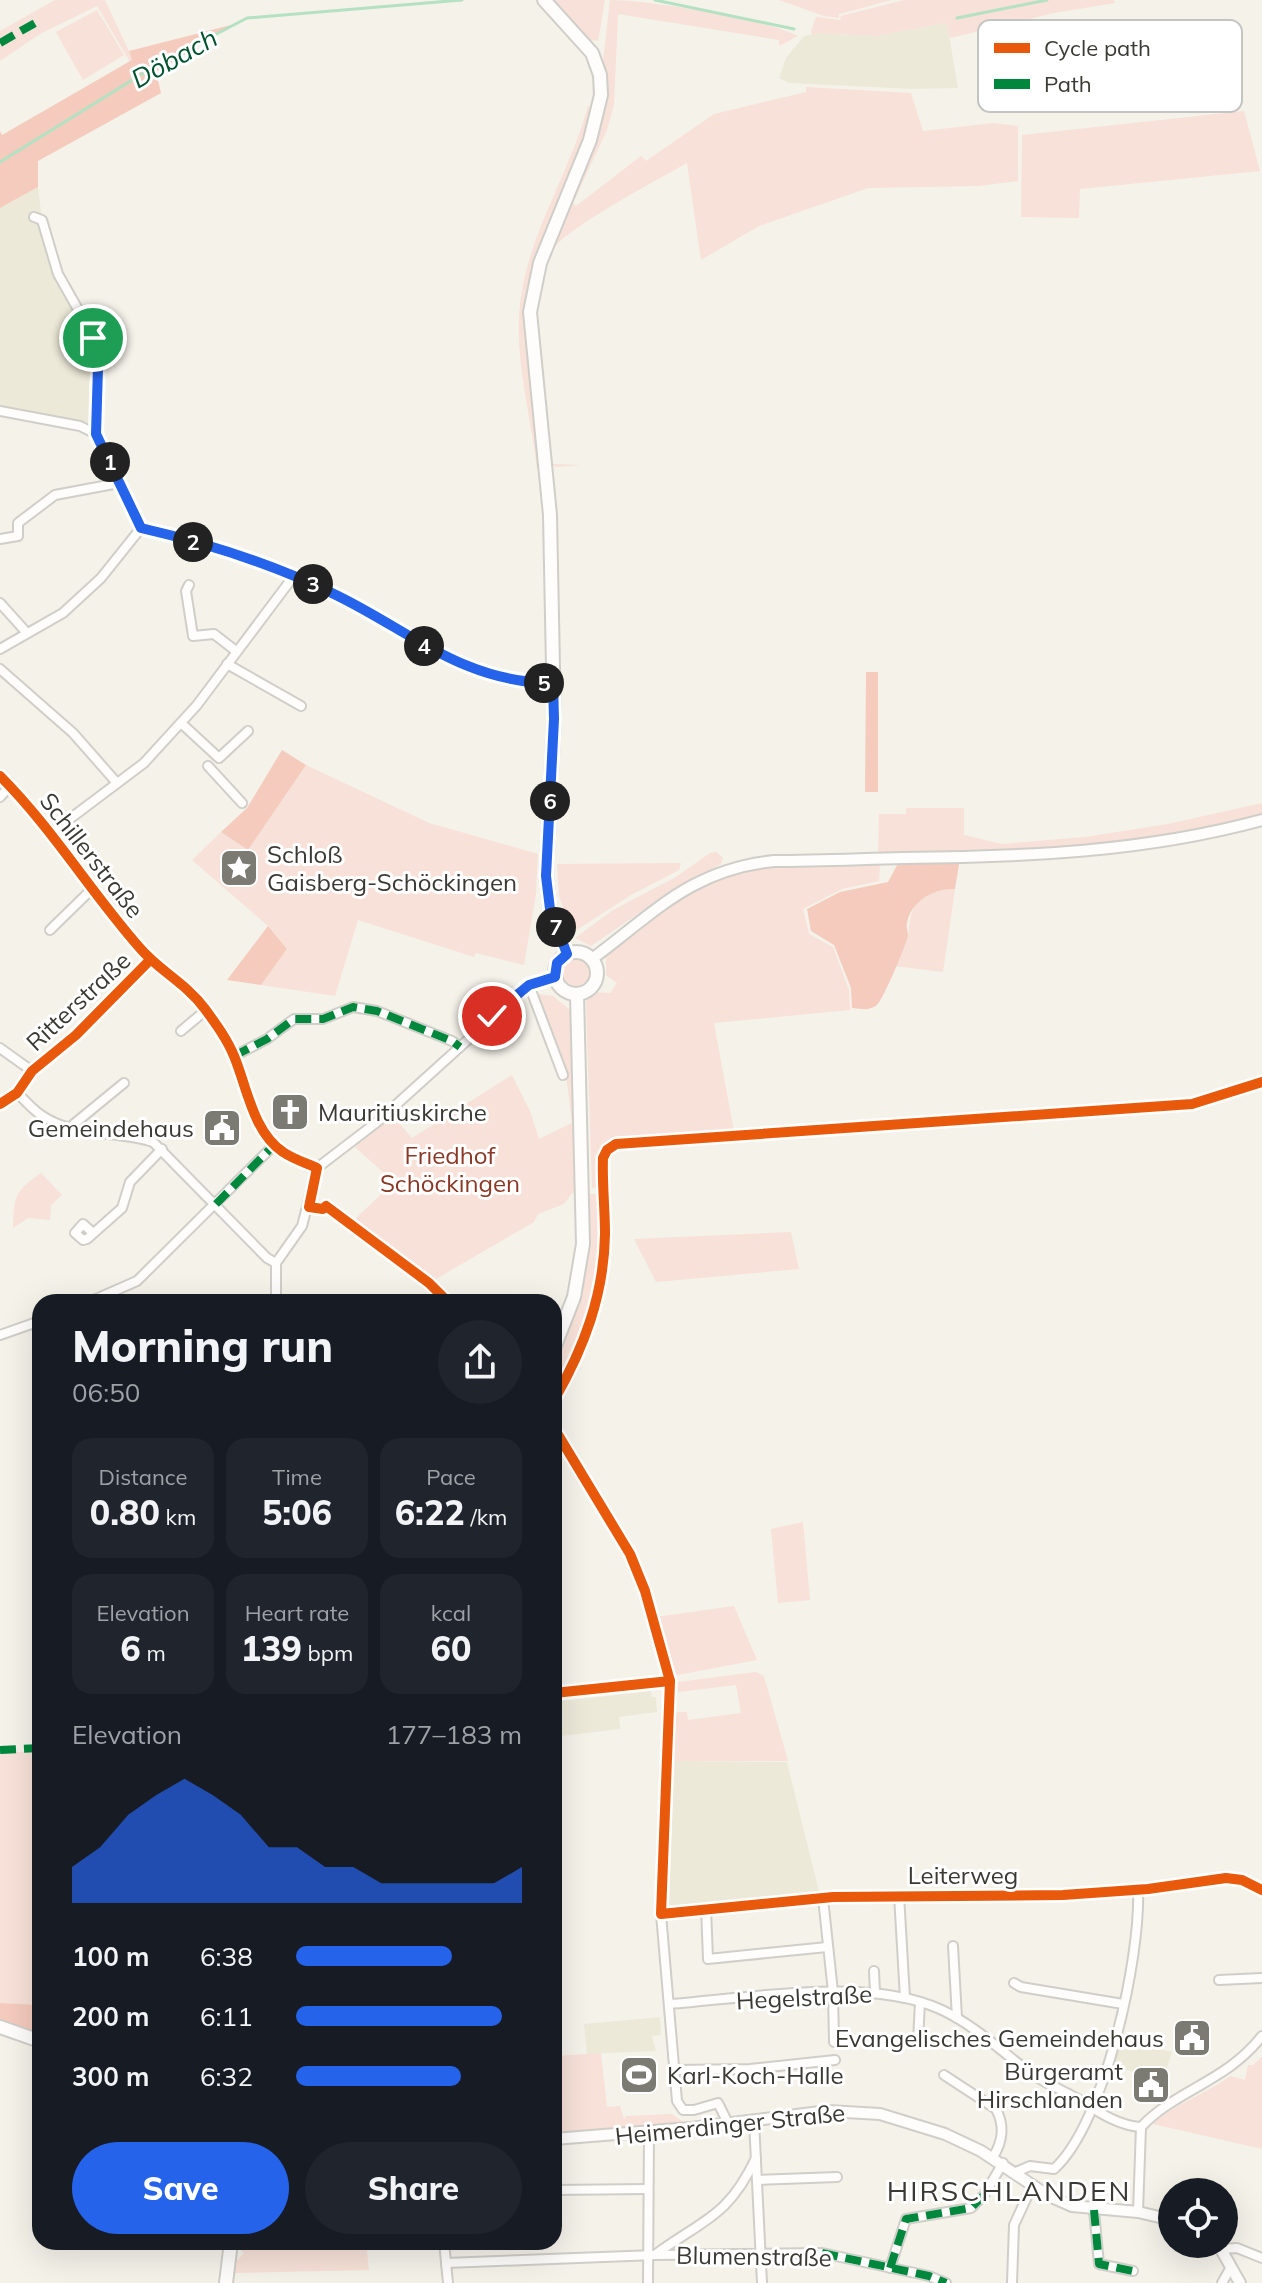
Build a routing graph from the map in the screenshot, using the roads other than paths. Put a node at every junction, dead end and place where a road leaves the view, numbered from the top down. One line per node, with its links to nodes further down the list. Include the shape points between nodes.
1 (544, 0): 16 (main road, via 592,53 601,95 594,129 542,255 531,302 550,515)
2 (34, 217): 4 (street, via 42,220 58,274 96,348)
3 (0, 411): 4 (street, via 80,426)
4 (96, 434): 5 (street)
5 (119, 483): 6 (street); 7 (street, via 55,495 18,523 18,536)
6 (141, 528): 8 (street); 11 (street, via 73,604)
7 (0, 539)
8 (293, 577): 13 (street); 16 (street, via 340,596 462,665 506,679)
9 (189, 585): 13 (street, via 193,636 214,634)
10 (0, 603): 11 (street)
11 (27, 633): 12 (street)
12 (0, 649)
13 (236, 651): 14 (street)
14 (227, 664): 17 (street); 18 (street)
15 (0, 669): 22 (street, via 73,733)
16 (553, 683): 30 (main road, via 546,876 550,909)
17 (301, 706)
18 (181, 723): 20 (street); 22 (street)
19 (248, 731): 20 (street)
20 (219, 758): 25 (street, via 206,767)
21 (0, 776): 23 (street, Schillerstraße)
22 (117, 783): 27 (street)
23 (10, 786): 24 (street); 27 (street, Schillerstraße)
24 (0, 797)
25 (242, 803)
26 (1262, 820): 31 (street, via 1185,839 1099,850 748,864 681,889)
27 (51, 833): 28 (street, Schillerstraße)
28 (92, 889): 29 (street); 32 (street, Schillerstraße)
29 (50, 930)
30 (567, 954): 31 (main road, via 581,952); 33 (main road, via 557,963)
31 (592, 959): 35 (main road, via 595,983)
32 (150, 960): 36 (street, Schillerstraße, via 189,988); 41 (street, Ritterstraße)
33 (555, 977): 34 (street); 35 (main road, via 562,990)
34 (529, 985): 38 (street); 42 (street)
35 (577, 994): 56 (main road, via 583,1244 574,1297)
36 (206, 1010): 37 (street); 40 (street, Schillerstraße)
37 (181, 1031)
38 (460, 1047): 40 (street, via 377,1011 353,1007 323,1019 294,1019); 49 (street)
39 (0, 1048): 41 (street)
40 (234, 1056): 47 (street, Schillerstraße, via 254,1111)
41 (32, 1071): 44 (street, Ritterstraße)
42 (563, 1075)
43 (124, 1083): 46 (street)
44 (17, 1093): 45 (street, Ritterstraße); 46 (street, via 41,1115)
45 (0, 1104)
46 (69, 1128): 48 (street, via 136,1136)
47 (274, 1145): 49 (street); 50 (street)
48 (162, 1149): 50 (street); 51 (street, via 130,1182 122,1208)
49 (317, 1168): 52 (street, via 302,1226)
50 (216, 1204): 52 (street); 53 (street, via 137,1281)
51 (93, 1233)
52 (276, 1263): 54 (street)
53 (107, 1294)
54 (276, 1294)
55 (32, 1324): 57 (street)
56 (562, 1328)
57 (0, 1335)
58 (1138, 1889): 59 (street, Leiterweg, via 1226,1878); 60 (street, Leiterweg); 74 (street, via 1138,1931)
59 (1262, 1890)
60 (899, 1895): 61 (street, Leiterweg); 71 (street)
61 (823, 1898): 62 (street, Leiterweg); 64 (street)
62 (706, 1908): 64 (street, via 708,1959); 73 (street, Leiterweg, via 661,1914)
63 (953, 1946): 75 (street)
64 (827, 1947): 69 (street)
65 (874, 1971): 70 (street)
66 (1262, 1978): 67 (street)
67 (1219, 1980)
68 (1014, 1983): 74 (street)
69 (833, 1992): 70 (street, Hegelstraße); 73 (street, Hegelstraße); 80 (street)
70 (875, 1992): 71 (street, Hegelstraße)
71 (905, 1998): 72 (street, Hegelstraße)
72 (920, 2002): 75 (street, Hegelstraße); 79 (street)
73 (670, 2004): 82 (street)
74 (1123, 2004): 84 (street, via 1109,2064)
75 (957, 2018): 84 (street, Hegelstraße, via 1034,2076)
76 (0, 2027): 78 (main road)
77 (1262, 2036): 87 (street, via 1233,2066)
78 (32, 2038)
79 (918, 2041)
80 (834, 2042)
81 (835, 2060): 82 (street)
82 (675, 2070): 86 (street, via 680,2107 691,2111 718,2103)
83 (944, 2075): 91 (street, via 996,2109 1002,2132)
84 (1091, 2107): 87 (street, Hegelstraße); 92 (street, via 1054,2169 1030,2166)
85 (754, 2121): 86 (street, Heimerdinger Straße); 90 (street); 91 (street, Heimerdinger Straße, via 828,2111 880,2114 945,2134)
86 (728, 2123): 88 (street, Heimerdinger Straße)
87 (1141, 2127): 99 (street)
88 (649, 2132): 89 (street, Heimerdinger Straße); 96 (street)
89 (562, 2138)
90 (757, 2156): 94 (street); 105 (street, Blumenstraße, via 714,2217)
91 (998, 2160): 92 (street, Heimerdinger Straße); 110 (street, via 984,2195 971,2208 906,2219)
92 (1016, 2172): 95 (street, Heimerdinger Straße)
93 (837, 2177): 94 (street)
94 (758, 2180): 104 (street)
95 (1032, 2186): 98 (street, Heimerdinger Straße, via 1072,2206); 117 (street, via 1014,2225)
96 (646, 2189): 97 (street); 105 (street)
97 (562, 2190)
98 (1094, 2210): 99 (street, Heimerdinger Straße); 111 (street, via 1099,2264)
99 (1138, 2212): 100 (street, Heimerdinger Straße)
100 (1158, 2217)
101 (1238, 2249): 107 (street)
102 (230, 2250): 112 (main road)
103 (445, 2250): 108 (street)
104 (761, 2253): 105 (street, Blumenstraße); 110 (street, Blumenstraße, via 822,2253); 115 (street)
105 (651, 2255): 108 (street); 114 (street)
106 (1226, 2258): 109 (street)
107 (1262, 2258)
108 (446, 2263): 113 (street)
109 (1231, 2267): 118 (street); 119 (street)
110 (890, 2268): 116 (street, Blumenstraße)
111 (1133, 2271)
112 (226, 2283)
113 (448, 2283)
114 (648, 2283)
115 (762, 2283)
116 (946, 2283)
117 (1012, 2283)
118 (1222, 2283)
119 (1240, 2283)

